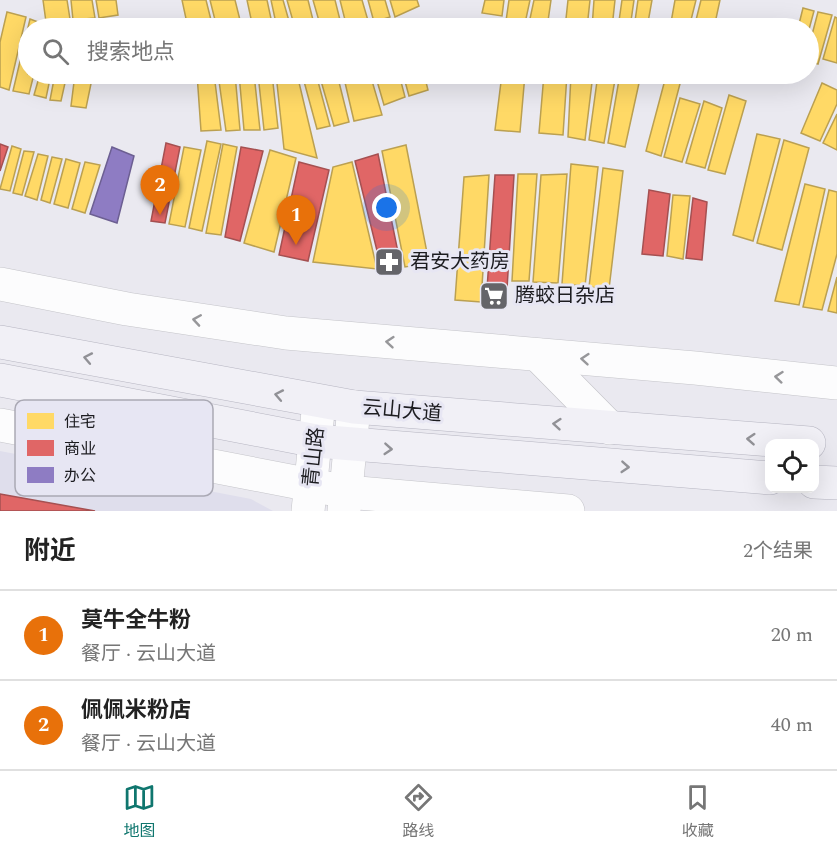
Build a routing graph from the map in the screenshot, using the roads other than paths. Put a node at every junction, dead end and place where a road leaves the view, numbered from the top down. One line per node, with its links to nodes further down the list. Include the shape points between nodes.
1 (0, 284): 3 (street, one-way to 1, via 286,333 127,309)
2 (0, 342): 7 (main road, 云山大道, one-way to 2)
3 (538, 355): 5 (street, one-way to 3); 11 (street)
4 (0, 380): 6 (main road, 云山大道)
5 (837, 383)
6 (104, 400)
7 (319, 402): 8 (main road, 云山大道); 14 (street, 青山路)
8 (354, 407): 11 (main road, 云山大道, one-way to 8); 16 (street, 青山路)
9 (213, 421): 14 (main road, 云山大道)
10 (0, 425): 12 (street)
11 (610, 428): 13 (main road, 云山大道, one-way to 11)
12 (15, 429)
13 (765, 440)
14 (316, 441): 16 (main road, 云山大道); 22 (street, 青山路)
15 (819, 444): 17 (main road)
16 (351, 446): 19 (main road, 云山大道, one-way to 19); 23 (street, 青山路)
17 (837, 446)
18 (213, 475): 22 (street)
19 (765, 478)
20 (819, 482): 21 (main road)
21 (837, 483)
22 (310, 498): 23 (street)
23 (345, 502): 24 (street)
24 (568, 511)

